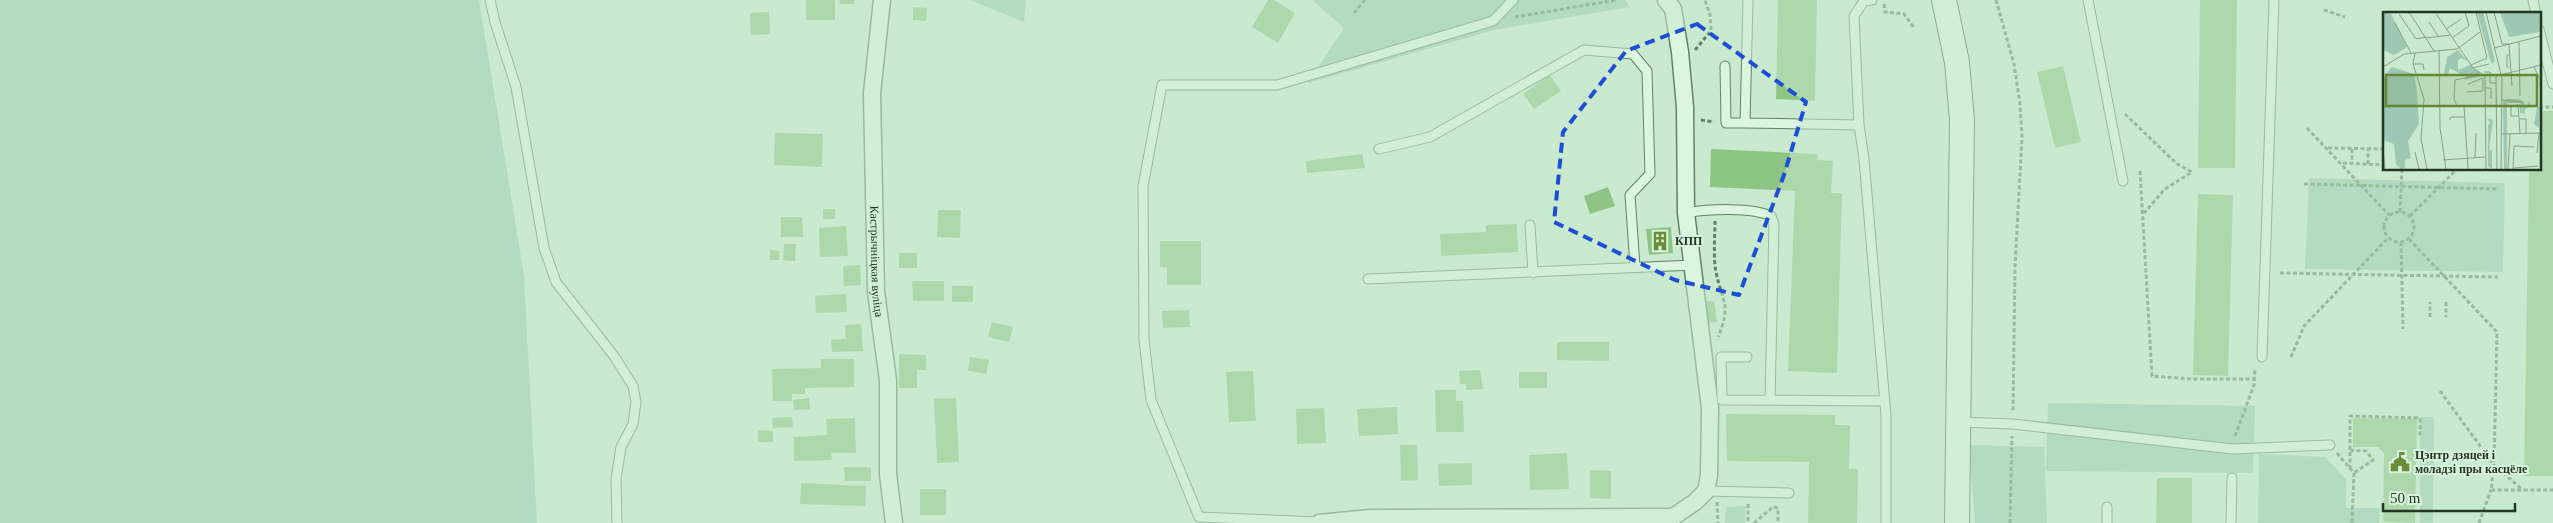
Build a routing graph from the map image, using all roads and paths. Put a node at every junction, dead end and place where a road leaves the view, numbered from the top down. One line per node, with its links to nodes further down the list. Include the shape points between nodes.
1 (490, 0): 97 (lane, via 516,87 544,248 556,282 614,356 633,386 636,402 632,424 621,447 616,480)
2 (882, 0): 98 (street, Кастрычніцкая вуліца, via 872,93 876,292 888,380 888,474)
3 (1365, 0): 15 (path)
4 (1513, 0): 17 (lane)
5 (1617, 0): 17 (path)
6 (1666, 0): 49 (street, via 1673,8 1685,107)
7 (1748, 0): 26 (lane)
8 (1872, 0): 28 (lane, via 1864,2 1854,16)
9 (1884, 0): 18 (path, via 1886,12 1904,14)
10 (1944, 0): 78 (main road, via 1957,62 1962,120)
11 (1996, 0): 79 (path, via 2014,64 2022,137 2015,267)
12 (2088, 0): 42 (lane)
13 (2274, 0): 73 (lane)
14 (2324, 10): 16 (path)
15 (1354, 13)
16 (2345, 17)
17 (1492, 21): 99 (lane, via 1277,85 1162,85 1143,186 1144,340 1151,400 1200,517)
18 (1914, 28)
19 (2540, 33): 21 (lane)
20 (1725, 66): 27 (lane)
21 (2553, 84)
22 (2540, 107): 23 (path)
23 (2553, 107)
24 (2125, 114): 50 (path, via 2178,164 2192,172 2165,189)
25 (1695, 120): 27 (path)
26 (1745, 122): 27 (lane); 28 (lane)
27 (1726, 123)
28 (1859, 125): 77 (lane)
29 (2307, 128): 30 (path)
30 (2327, 148): 31 (path); 35 (path)
31 (2352, 148): 33 (path); 36 (path)
32 (1379, 149): 58 (lane, via 1430,137 1584,50 1633,54 1647,71 1650,174 1630,195)
33 (2368, 149): 34 (path); 37 (path)
34 (2383, 149)
35 (2342, 163): 36 (path); 44 (path)
36 (2352, 164): 37 (path)
37 (2368, 164): 38 (path)
38 (2383, 165)
39 (2402, 170): 45 (path)
40 (2457, 170): 46 (path)
41 (2140, 171): 50 (path)
42 (2123, 181)
43 (2304, 184): 44 (path)
44 (2364, 186): 45 (path); 51 (path)
45 (2402, 186): 46 (path); 48 (path)
46 (2439, 187): 47 (path); 52 (path)
47 (2499, 188)
48 (2400, 212): 51 (path); 52 (path)
49 (1686, 213): 57 (street); 76 (lane, via 1703,210 1762,212 1772,216)
50 (2143, 213): 74 (path, via 2152,376)
51 (2390, 215): 54 (path, via 2384,229)
52 (2410, 216): 55 (path, via 2414,230)
53 (1530, 225): 59 (lane)
54 (2388, 238): 56 (path); 61 (path)
55 (2409, 239): 56 (path); 63 (path)
56 (2401, 242): 62 (path)
57 (1694, 265): 58 (lane); 91 (street, via 1710,408)
58 (1636, 266): 59 (lane)
59 (1533, 273): 65 (lane)
60 (2280, 273): 61 (path)
61 (2354, 275): 62 (path); 72 (path, via 2304,326)
62 (2403, 276): 63 (path); 70 (path)
63 (2444, 276): 64 (path); 84 (path, via 2497,332)
64 (2498, 277)
65 (1368, 279)
66 (2430, 302): 68 (path)
67 (2446, 302): 69 (path)
68 (2430, 317)
69 (2446, 317)
70 (2403, 329)
71 (1747, 357): 76 (lane, via 1721,357 1722,400)
72 (2292, 357)
73 (2259, 360): 74 (path)
74 (2255, 378): 82 (path)
75 (2440, 391): 84 (path)
76 (1770, 400): 77 (lane)
77 (1884, 401): 102 (lane)
78 (1959, 422): 79 (lane); 103 (main road)
79 (2013, 424): 82 (lane); 104 (path)
80 (2420, 438): 83 (path, via 2420,418 2350,416)
81 (2330, 445): 82 (lane); 85 (path)
82 (2233, 449)
83 (2350, 450): 85 (path); 86 (path, via 2366,451 2373,460)
84 (2494, 465): 88 (path); 89 (path)
85 (2350, 469): 86 (path)
86 (2354, 473): 107 (path)
87 (2232, 478): 106 (lane)
88 (2491, 490): 89 (path); 108 (path)
89 (2523, 490): 90 (path)
90 (2553, 490)
91 (1706, 491): 92 (lane); 96 (street)
92 (1789, 493)
93 (1748, 504): 100 (path)
94 (1773, 507): 101 (path)
95 (2107, 507): 105 (lane)
96 (1672, 520): 99 (street, via 1370,518)
97 (617, 523)
98 (894, 523)
99 (1319, 523)
100 (1748, 523)
101 (1754, 523)
102 (1886, 523)
103 (1957, 523)
104 (2010, 523)
105 (2107, 523)
106 (2231, 523)
107 (2352, 523)
108 (2479, 523)

